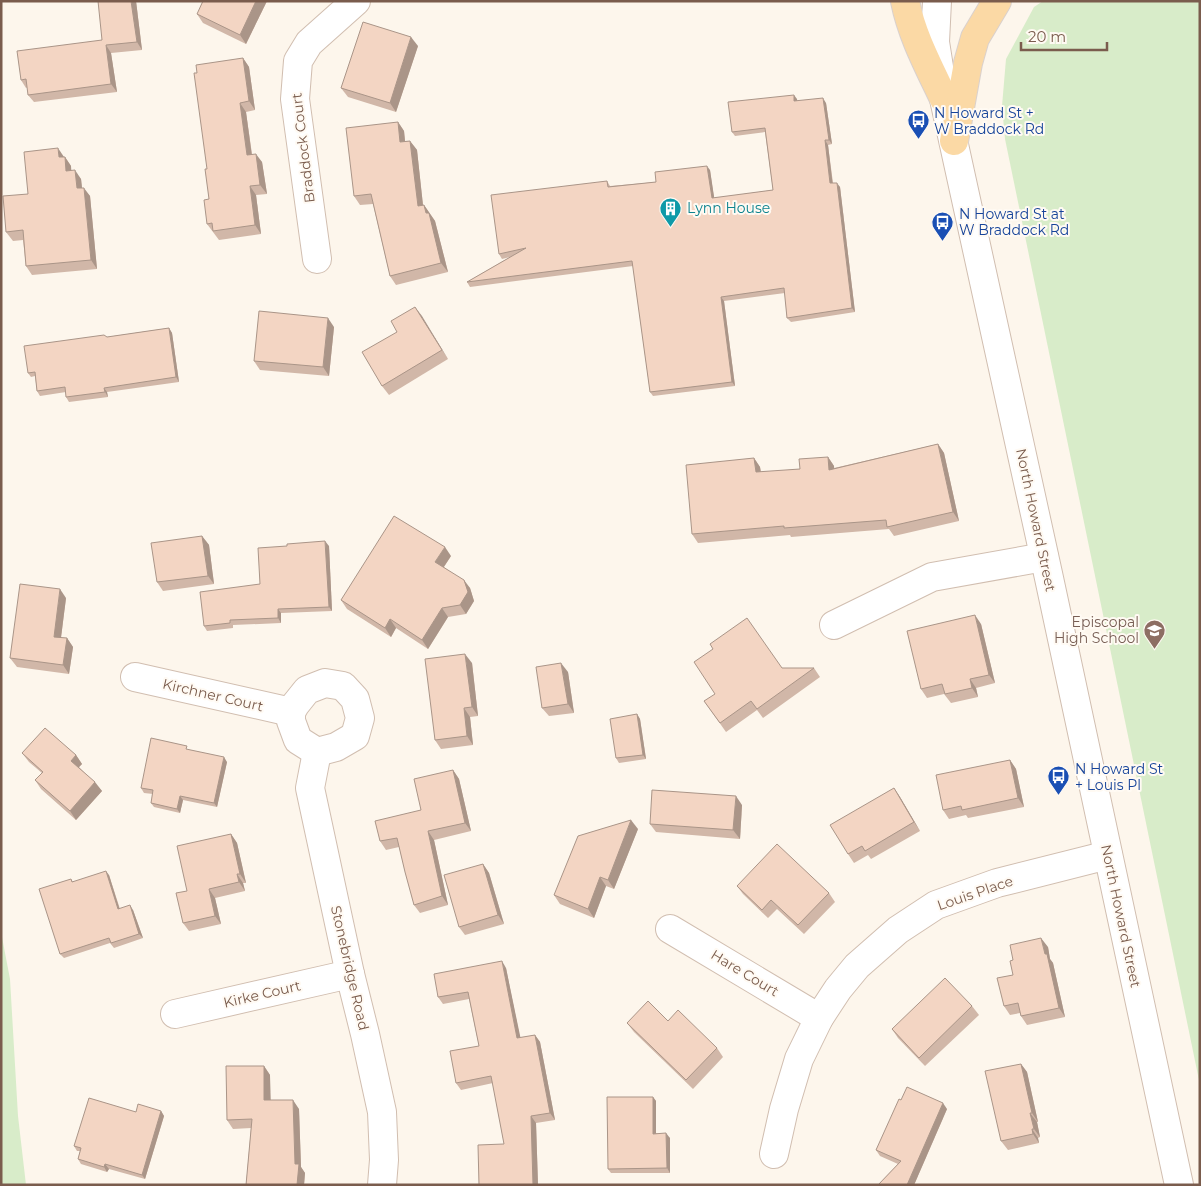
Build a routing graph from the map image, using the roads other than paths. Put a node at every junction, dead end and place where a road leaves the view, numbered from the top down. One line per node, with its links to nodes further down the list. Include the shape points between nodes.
1 (356, 1): 7 (street, Braddock Court, via 309,43 298,61 295,99)
2 (905, 1): 5 (main road, via 915,38)
3 (937, 1): 5 (street, North Howard Street, via 935,42)
4 (997, 1): 6 (main road, via 975,38)
5 (944, 99): 6 (street, North Howard Street)
6 (954, 141): 8 (street, North Howard Street)
7 (317, 259)
8 (1044, 557): 9 (street, via 932,577); 13 (street, North Howard Street)
9 (834, 625)
10 (135, 677): 11 (street, Kirchner Court)
11 (291, 712): 12 (street, via 298,740); 12 (street, via 308,690 325,683 343,686 355,699 360,718 355,736 336,747)
12 (317, 752): 15 (street, Stonebridge Road, via 310,788)
13 (1108, 855): 17 (street, Louis Place, via 997,883 936,905 898,930 857,966); 20 (street, North Howard Street)
14 (670, 928): 17 (street, Hare Court)
15 (350, 974): 16 (street, Kirke Court); 19 (street, Stonebridge Road, via 382,1112)
16 (175, 1014)
17 (820, 1018): 18 (street, Louis Place, via 799,1059)
18 (774, 1154)
19 (382, 1185)
20 (1179, 1185)

